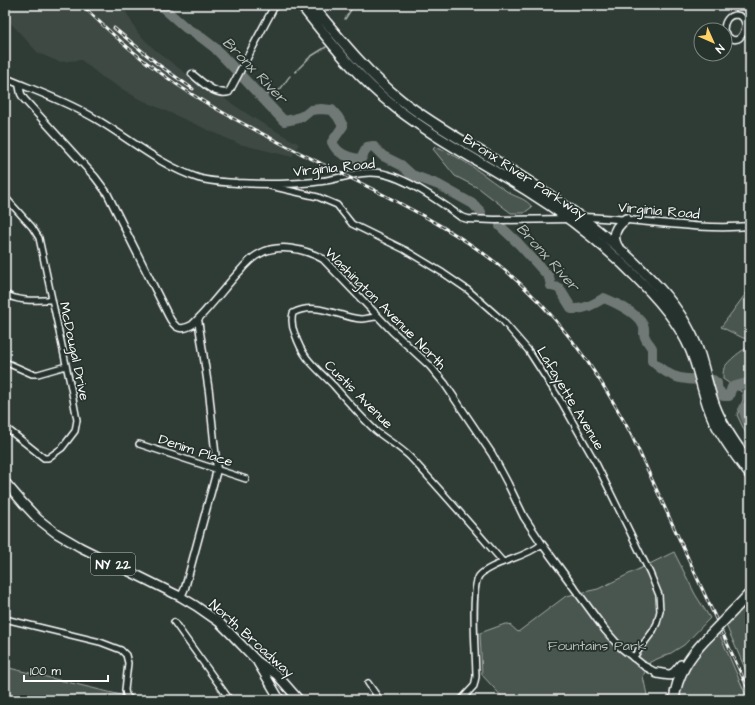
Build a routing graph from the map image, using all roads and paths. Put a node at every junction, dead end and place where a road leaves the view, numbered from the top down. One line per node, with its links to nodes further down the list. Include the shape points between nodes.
1 (275, 5): 8 (street, via 229,92 224,94 212,89)
2 (300, 5): 14 (highway, Bronx River Parkway, via 355,70 393,106)
3 (312, 5): 13 (highway, Bronx River Parkway, via 360,63 402,101 532,183)
4 (725, 22): 5 (street, via 729,17 740,16 748,24)
5 (745, 35): 6 (street); 7 (street)
6 (733, 38)
7 (750, 38)
8 (192, 74)
9 (5, 78): 10 (street, Virginia Road)
10 (19, 84): 11 (street, Virginia Road, via 95,118 162,162 184,173 219,182); 21 (street, Washington Avenue North, via 24,99 107,192 172,323 176,327 184,328)
11 (265, 185): 14 (street, Virginia Road, via 320,182 366,172 379,173 413,186 468,219); 40 (street, Lafayette Avenue, via 318,197 337,205 352,224 405,250 468,290 502,320 528,350 597,465 659,595 660,611 657,623)
12 (5, 197): 19 (street, McDougal Drive, via 39,238)
13 (580, 217): 14 (street, Virginia Road); 15 (street, Virginia Road); 17 (highway, Bronx River Parkway)
14 (568, 219): 24 (highway, Bronx River Parkway, via 619,261 655,298 683,334)
15 (626, 219): 16 (street, Virginia Road, via 709,226); 17 (highway, via 614,233)
16 (750, 226)
17 (619, 249): 24 (highway, Bronx River Parkway, via 678,311 699,352)
18 (5, 294): 19 (street, via 26,300)
19 (52, 300): 23 (street, McDougal Drive)
20 (377, 317): 21 (street, Washington Avenue North, via 323,259 311,252 279,248 254,257); 33 (street, Washington Avenue North, via 446,384 488,448 524,517); 34 (street, Custis Avenue, via 362,319 312,308 300,309 293,313 292,317 298,343 309,361 354,410 408,455)
21 (198, 319): 29 (street)
22 (5, 362): 23 (street, via 32,374)
23 (66, 366): 26 (street, McDougal Drive, via 77,420 75,430 62,448 44,458)
24 (701, 369): 25 (highway, Bronx River Parkway)
25 (706, 388): 28 (highway, Bronx River Parkway, via 724,425); 30 (highway, Bronx River Parkway, via 708,407 719,431)
26 (5, 427)
27 (139, 444): 29 (street, Denim Place)
28 (750, 464)
29 (217, 470): 31 (street, Denim Place); 36 (street)
30 (750, 475)
31 (246, 479)
32 (5, 482): 36 (main road, North Broadway / NY 22, via 38,519 56,533)
33 (542, 544): 34 (street, via 535,550); 40 (street, Washington Avenue North, via 605,630)
34 (503, 562): 49 (street, via 479,576 477,582 474,609 476,676 474,686)
35 (750, 593): 39 (highway, bridge)
36 (181, 597): 41 (main road, North Broadway / NY 22, via 219,622)
37 (5, 619): 44 (street, via 100,642 121,650 126,655 128,663 125,690)
38 (174, 622): 45 (street)
39 (704, 641): 42 (highway, via 673,674); 51 (highway, via 684,668)
40 (633, 658): 42 (street, Washington Avenue North)
41 (257, 661): 46 (main road, NY 22); 47 (main road, North Broadway, via 276,675)
42 (657, 673): 50 (highway, via 670,684)
43 (368, 682): 48 (street)
44 (131, 700)
45 (230, 700)
46 (280, 700)
47 (299, 700)
48 (380, 700)
49 (461, 700)
50 (669, 700)
51 (674, 700)

